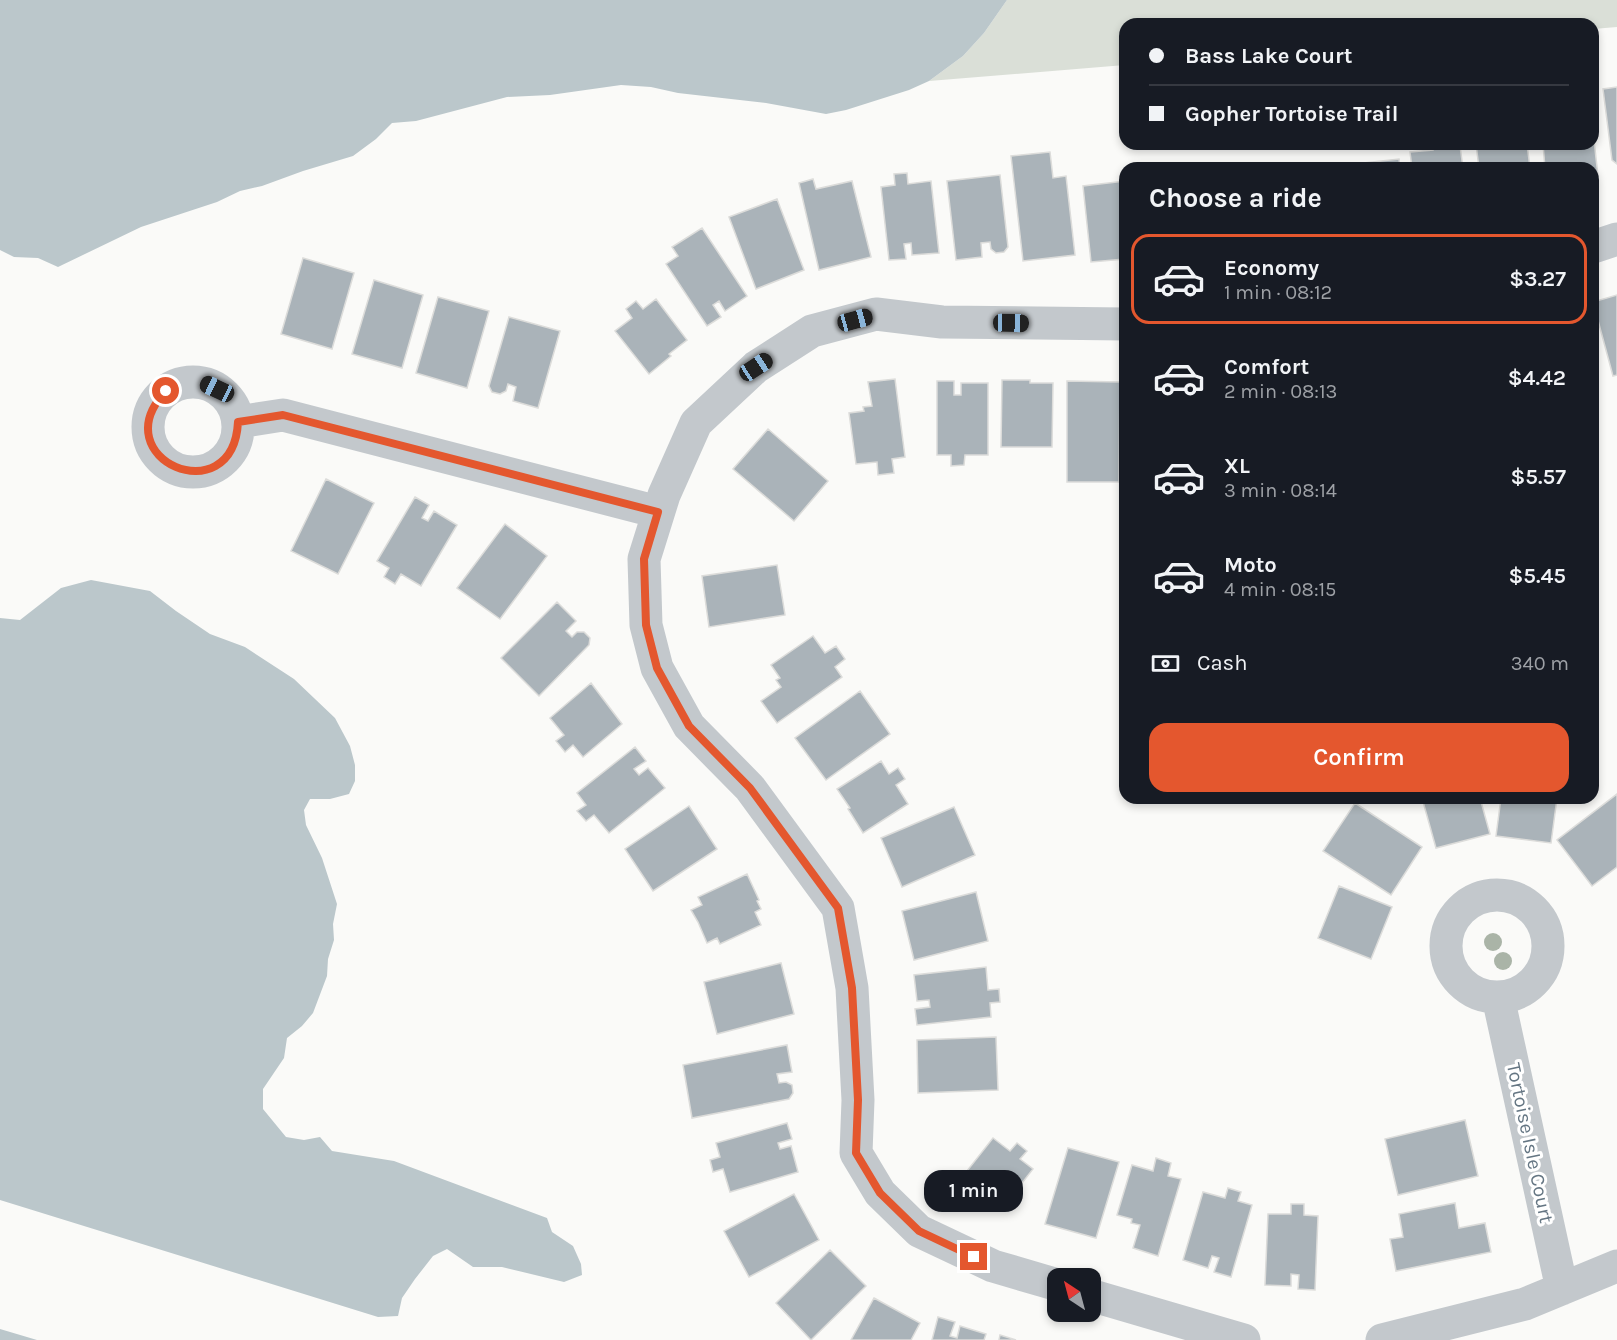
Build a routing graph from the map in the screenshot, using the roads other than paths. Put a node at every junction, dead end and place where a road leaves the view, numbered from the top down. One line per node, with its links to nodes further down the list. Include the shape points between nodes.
1 (1617, 239): 2 (street)
2 (1599, 245)
3 (1119, 324): 5 (street, via 942,322 876,314 812,331 756,367 696,423)
4 (238, 422): 5 (street, via 283,415)
5 (658, 512): 8 (street, via 644,559 646,625 657,668 689,726 750,788 838,908 852,988 858,1100 856,1153 880,1193 919,1231 993,1266)
6 (1498, 997): 9 (street, Tortoise Isle Court)
7 (1617, 1266): 9 (street)
8 (1047, 1282)
9 (1562, 1289): 12 (street, via 1525,1304)
10 (1101, 1298): 11 (street)
11 (1244, 1340)
12 (1382, 1340)

